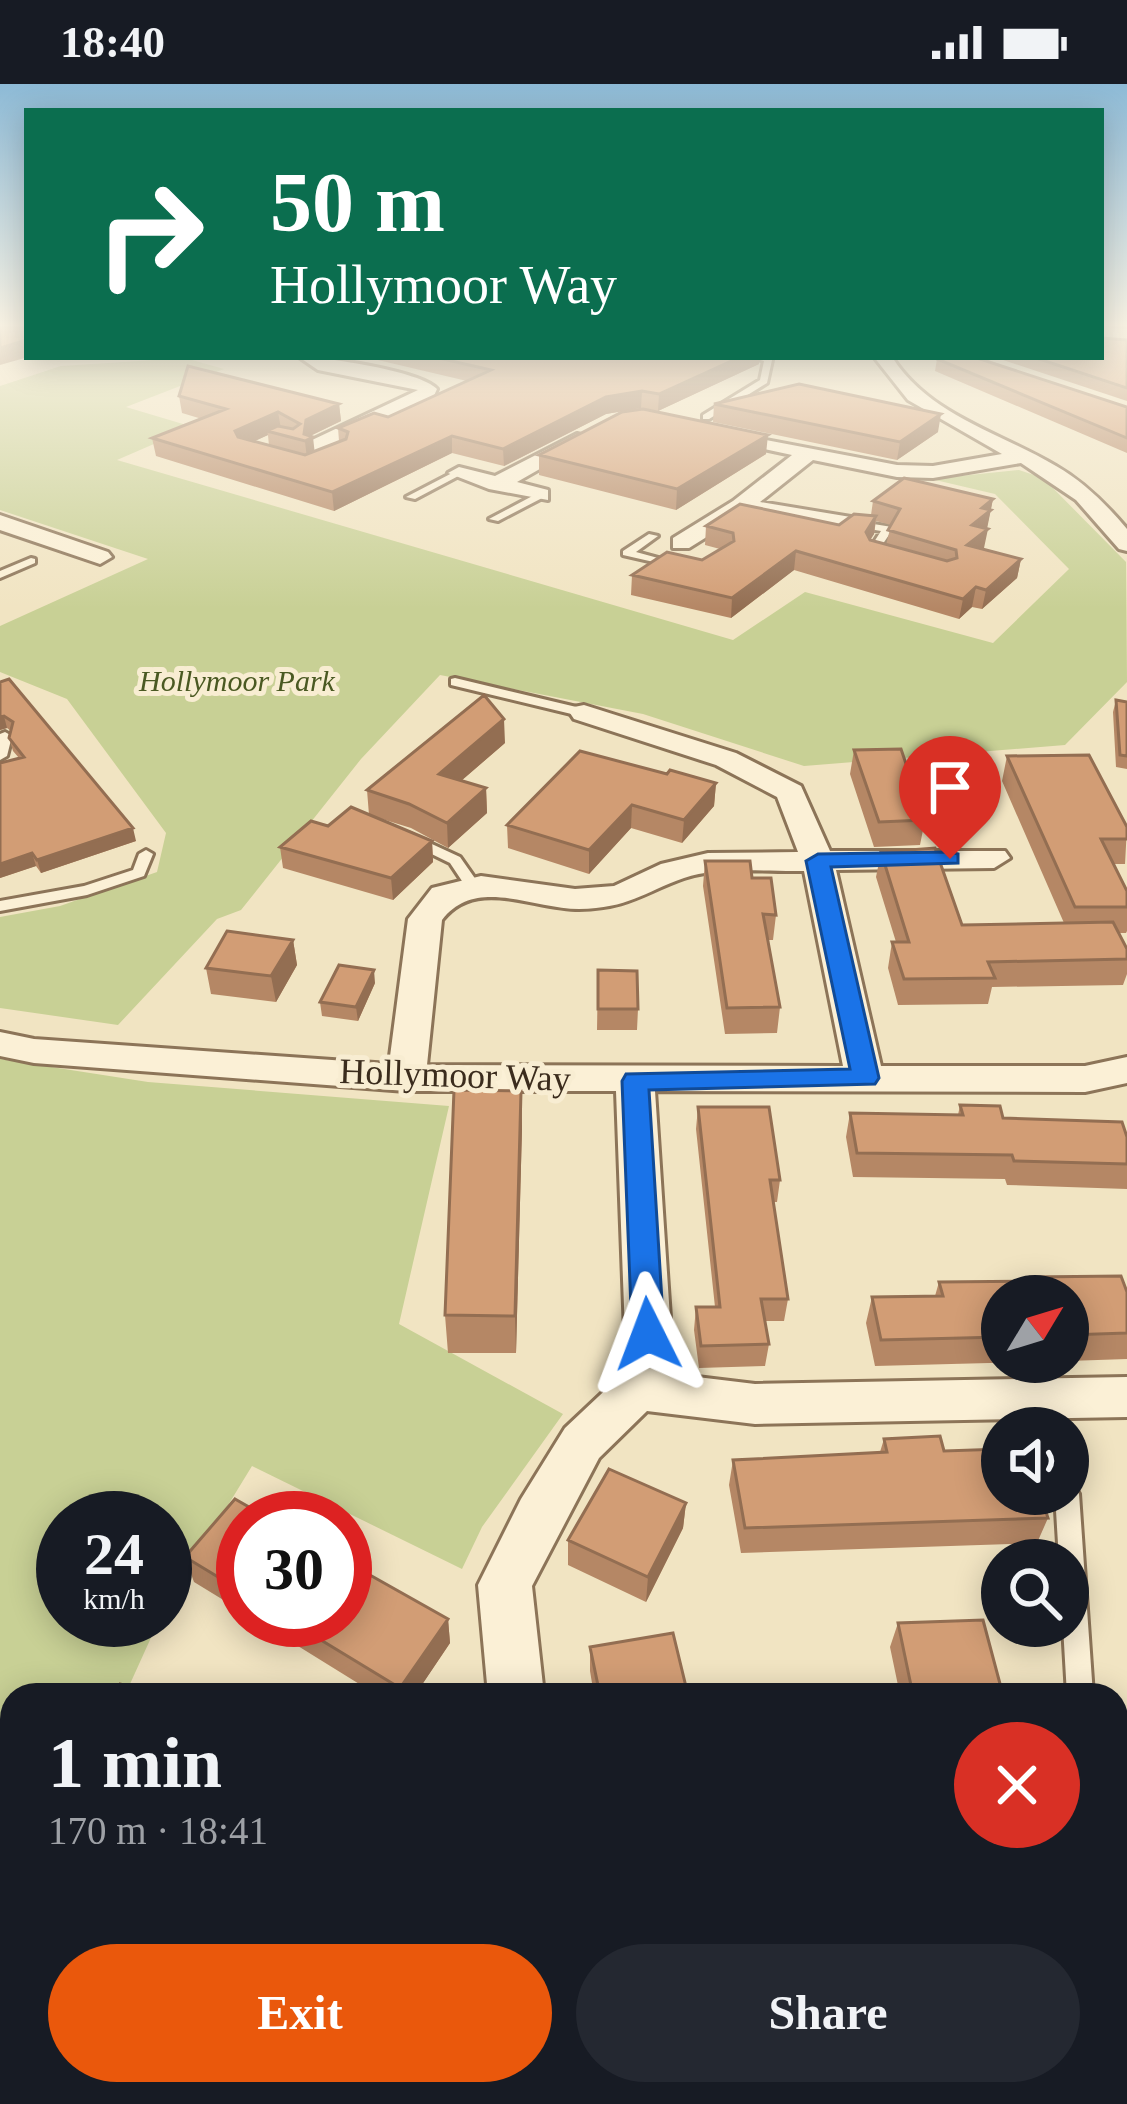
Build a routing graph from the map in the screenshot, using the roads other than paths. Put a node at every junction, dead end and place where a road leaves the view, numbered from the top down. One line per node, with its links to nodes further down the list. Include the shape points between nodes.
1 (373, 420): 6 (street)
2 (949, 420): 9 (street)
3 (678, 424): 8 (street)
4 (596, 432): 11 (street)
5 (293, 440): 6 (street)
6 (317, 446): 7 (street)
7 (341, 452)
8 (806, 455): 9 (street, via 897,472); 14 (street)
9 (1022, 457): 19 (street, via 1067,482)
10 (459, 473): 11 (street); 13 (lane)
11 (497, 484): 12 (street)
12 (540, 495): 15 (lane)
13 (411, 497)
14 (741, 506): 17 (street); 18 (street, via 694,555)
15 (494, 519)
16 (0, 522): 20 (street)
17 (855, 524): 22 (lane, via 888,529 872,553)
18 (653, 536)
19 (1127, 544)
20 (68, 545): 21 (street); 23 (street)
21 (100, 557)
22 (890, 558)
23 (31, 561): 24 (lane)
24 (0, 575)
25 (454, 682): 26 (lane)
26 (584, 713): 28 (street)
27 (5, 736): 29 (lane)
28 (673, 741): 30 (street); 34 (street, via 790,792)
29 (0, 756)
30 (643, 764)
31 (395, 833): 35 (lane, via 455,860)
32 (146, 854): 36 (lane, via 140,873)
33 (994, 858): 34 (street)
34 (818, 861): 35 (street, via 708,863 622,896); 40 (street)
35 (473, 887): 39 (street, via 444,895 425,919)
36 (0, 906)
37 (0, 1044): 39 (street, Hollymoor Way)
38 (1127, 1070): 40 (street, Hollymoor Way, via 1085,1079)
39 (406, 1078): 41 (street, Hollymoor Way)
40 (865, 1078): 41 (street, Hollymoor Way)
41 (635, 1081): 42 (street, via 648,1334)
42 (637, 1390): 45 (street, via 754,1404); 47 (street, via 583,1443 505,1585)
43 (1127, 1397): 44 (street)
44 (1082, 1407)
45 (981, 1413)
46 (1068, 1515): 48 (lane)
47 (515, 1683)
48 (1079, 1683)

